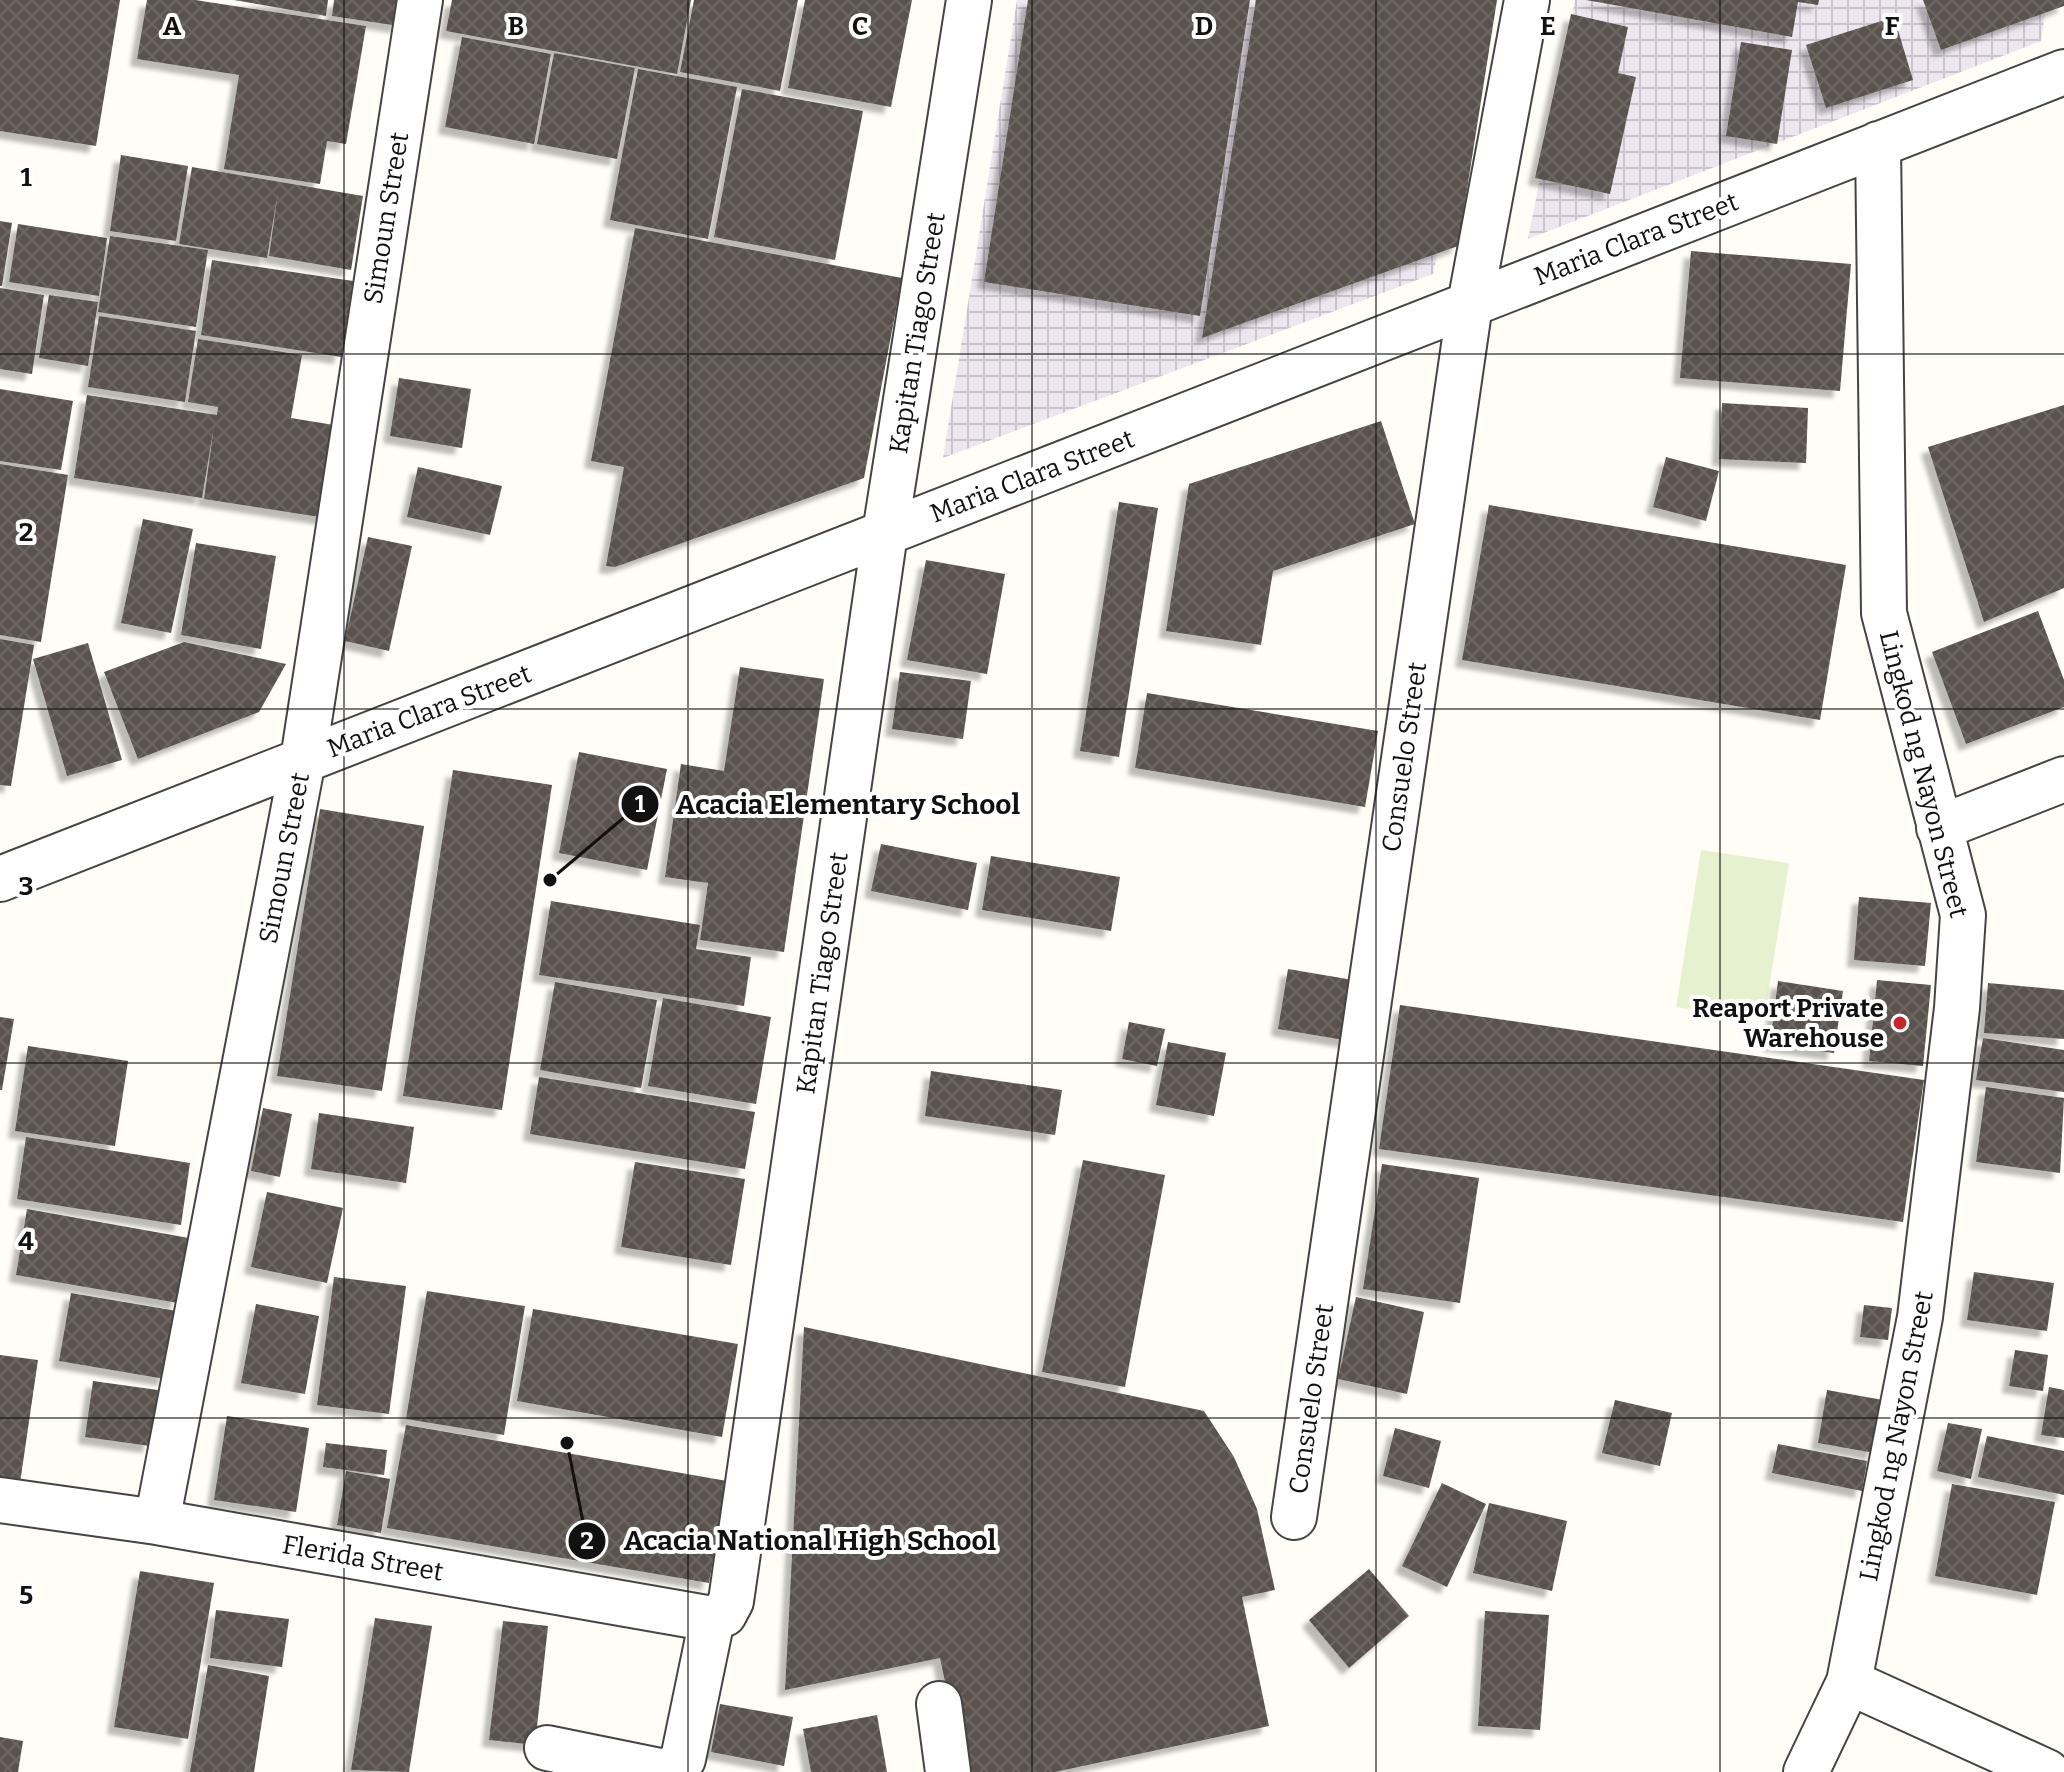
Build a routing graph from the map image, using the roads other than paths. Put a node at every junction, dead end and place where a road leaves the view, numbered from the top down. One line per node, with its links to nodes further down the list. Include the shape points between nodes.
1 (420, 0): 8 (street, Simoun Street)
2 (969, 0): 7 (street, Kapitan Tiago Street)
3 (1527, 0): 6 (street, Consuelo Street)
4 (2064, 72): 5 (street, Maria Clara Street)
5 (1878, 144): 6 (street, Maria Clara Street); 10 (street, Lingkod ng Nayon Street, via 1884,613)
6 (1470, 304): 7 (street, Maria Clara Street); 13 (street, Consuelo Street)
7 (885, 533): 8 (street, Maria Clara Street); 15 (street, Kapitan Tiago Street, via 731,1601)
8 (303, 760): 11 (street, Maria Clara Street); 14 (street, Simoun Street)
9 (2064, 779): 10 (street)
10 (1939, 828): 16 (street, Lingkod ng Nayon Street, via 1963,915 1957,1008 1920,1317)
11 (0, 879)
12 (0, 1500): 14 (street, Flerida Street)
13 (1294, 1517)
14 (157, 1522): 15 (street, Flerida Street)
15 (718, 1616): 19 (street, Kapitan Tiago Street, via 683,1759)
16 (1849, 1682): 21 (street, Lingkod ng Nayon Street); 22 (street)
17 (939, 1704): 20 (street)
18 (547, 1748): 19 (street)
19 (667, 1772)
20 (948, 1772)
21 (1806, 1772)
22 (2047, 1772)

